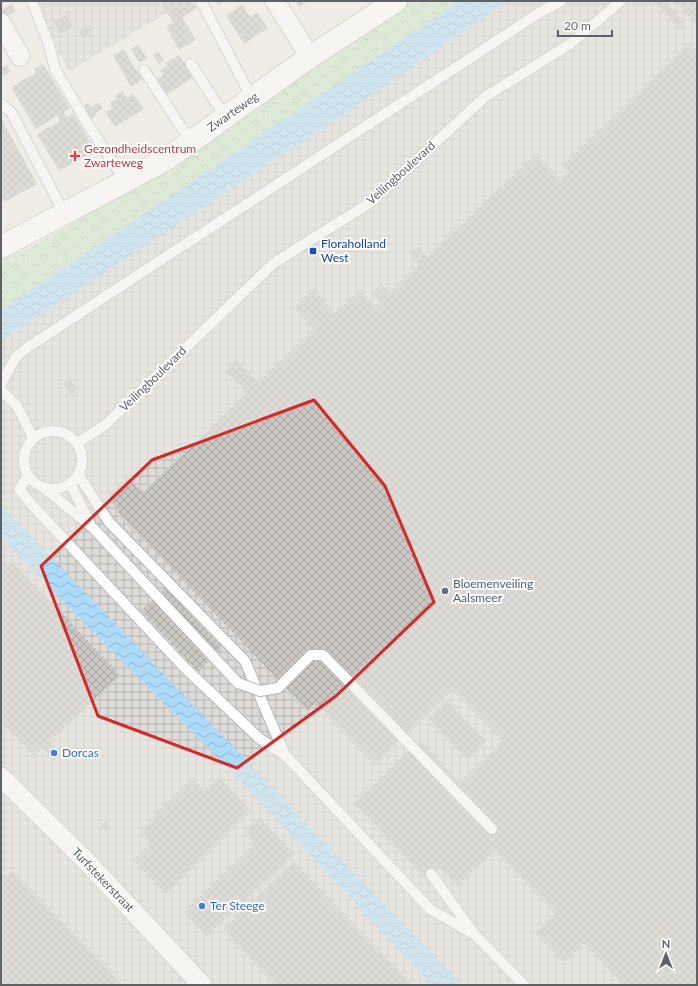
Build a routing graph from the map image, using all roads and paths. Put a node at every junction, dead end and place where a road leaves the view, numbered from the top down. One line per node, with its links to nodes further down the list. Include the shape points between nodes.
1 (201, 1): 12 (lane, via 246,87)
2 (275, 1): 8 (street)
3 (396, 1): 8 (street, Zwarteweg)
4 (561, 1): 19 (lane, via 526,21 28,347 16,357)
5 (619, 1): 22 (lane, Veilingboulevard, via 570,44 485,97 371,202 274,263 104,426)
6 (34, 2): 16 (lane, via 55,69)
7 (1, 23): 9 (street)
8 (307, 53): 12 (street, Zwarteweg)
9 (20, 56)
10 (191, 64): 14 (lane)
11 (144, 70): 15 (lane)
12 (254, 97): 14 (street, Zwarteweg)
13 (1, 104): 17 (lane, via 11,112)
14 (227, 116): 15 (street, Zwarteweg)
15 (192, 140): 16 (street, Zwarteweg, via 165,160)
16 (125, 181): 18 (street, Zwarteweg)
17 (60, 205)
18 (1, 247)
19 (1, 384)
20 (1, 390): 21 (lane, via 17,406)
21 (33, 438): 22 (lane, via 49,431 66,434); 24 (lane, via 24,453 25,470)
22 (77, 443): 23 (lane, via 82,463)
23 (78, 474): 25 (lane); 28 (lane, via 109,522 245,661)
24 (28, 475): 26 (lane, via 33,482); 28 (lane, via 19,489 33,506 184,667 260,739)
25 (70, 483): 26 (lane, via 61,488); 27 (lane)
26 (44, 488): 27 (lane)
27 (93, 528): 30 (lane, bridge, via 238,683 260,691 278,688 311,655 323,655)
28 (285, 755): 32 (lane, via 430,909)
29 (1, 777): 33 (street, Turfstekerstraat, via 89,864)
30 (492, 829)
31 (431, 874): 32 (lane)
32 (476, 935): 34 (lane)
33 (202, 985)
34 (524, 985)

